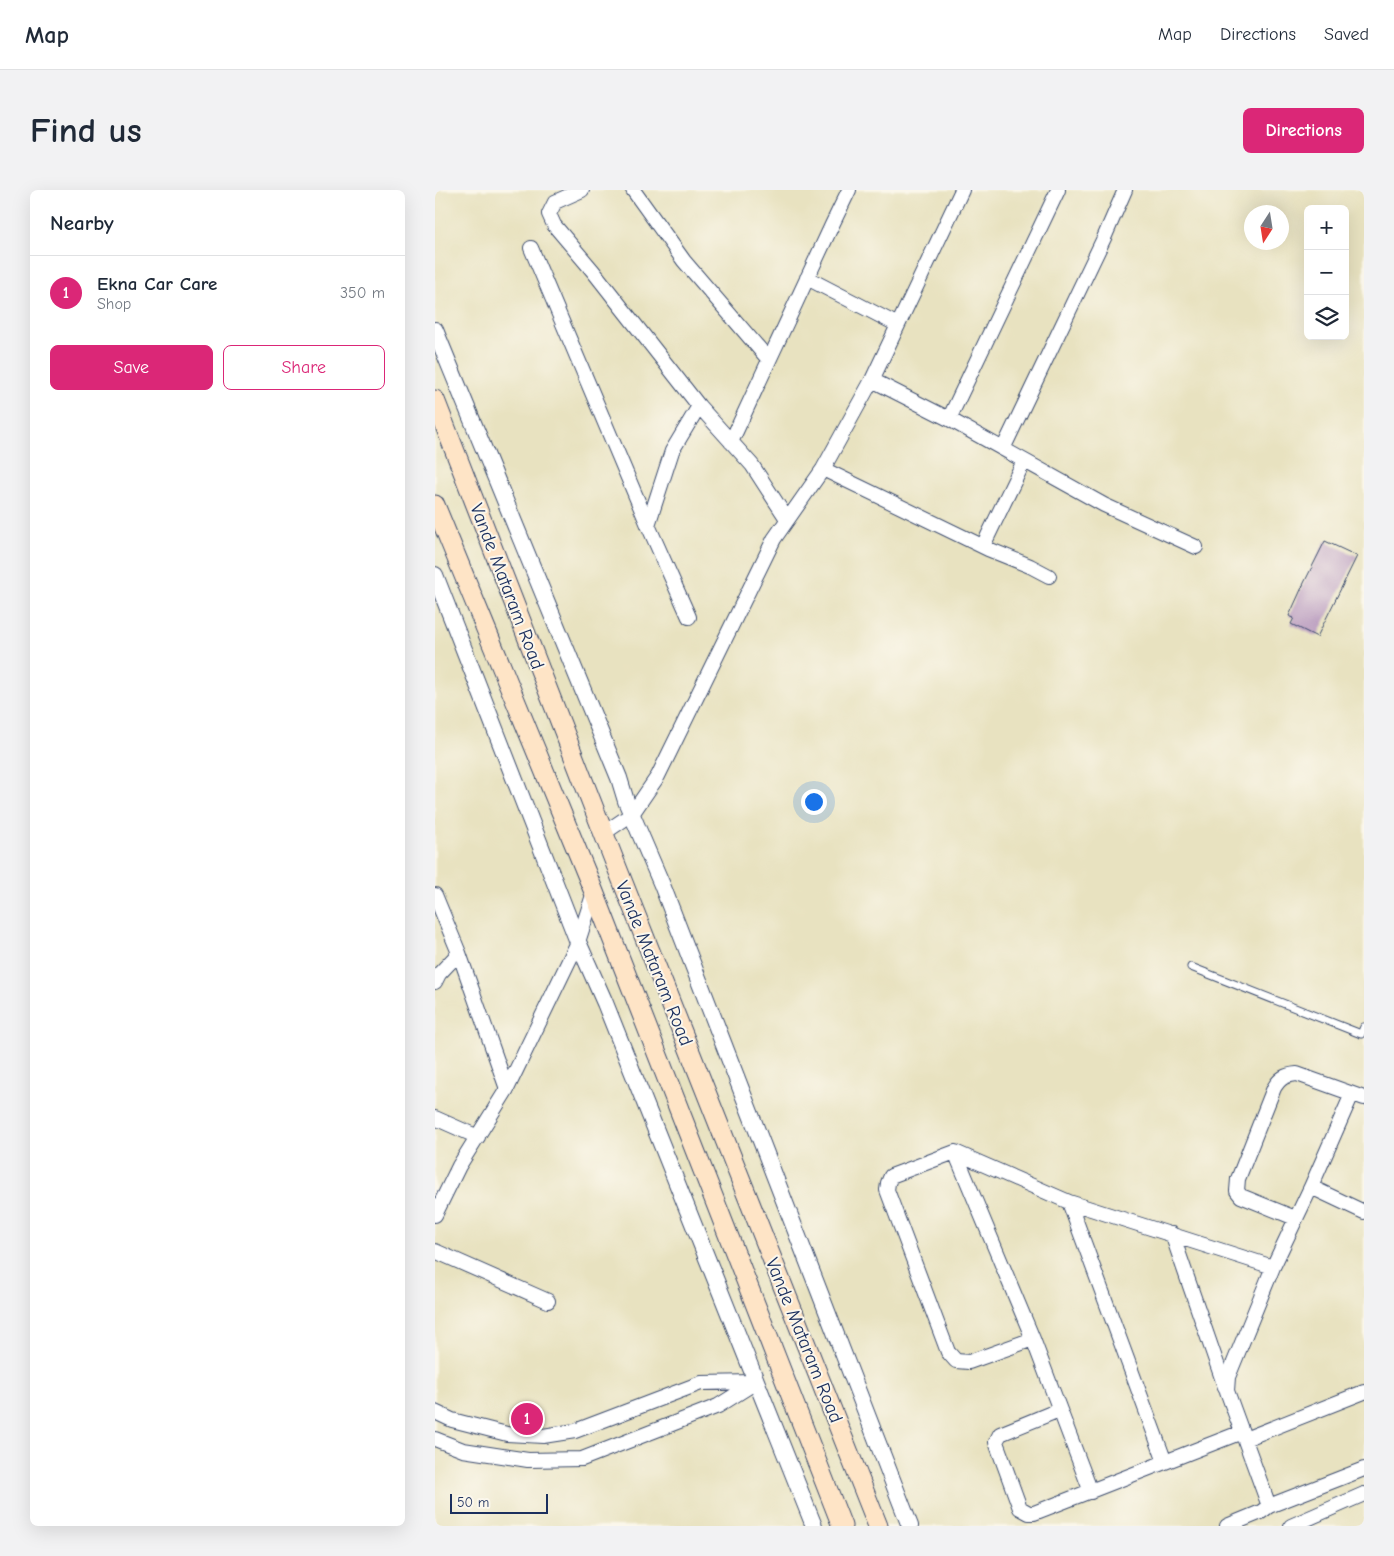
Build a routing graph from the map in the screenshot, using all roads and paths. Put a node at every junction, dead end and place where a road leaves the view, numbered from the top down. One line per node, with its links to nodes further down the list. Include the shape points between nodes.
1 (582, 190): 14 (street, via 555,202 549,214 553,225)
2 (633, 190): 11 (street, via 684,261)
3 (849, 190): 8 (street)
4 (962, 190): 9 (street)
5 (1058, 190): 15 (street)
6 (1125, 190): 17 (street)
7 (531, 248): 22 (street)
8 (807, 278): 9 (street); 11 (street)
9 (898, 325): 12 (street)
10 (435, 330): 28 (street)
11 (769, 360): 16 (street)
12 (872, 380): 15 (street); 19 (street)
13 (435, 400): 29 (main road, Vande Mataram Road)
14 (699, 406): 16 (street); 22 (street, via 672,451)
15 (949, 419): 17 (street)
16 (731, 442): 21 (street, via 752,465)
17 (1003, 449): 18 (street)
18 (1024, 460): 23 (street); 24 (street, via 1104,505)
19 (823, 469): 21 (street); 23 (street)
20 (435, 505): 30 (main road, Vande Mataram Road)
21 (787, 519): 28 (street, via 774,539 658,776)
22 (648, 525): 27 (street)
23 (983, 546): 26 (street)
24 (1196, 547)
25 (435, 575): 32 (street)
26 (1049, 576)
27 (689, 617)
28 (632, 814): 29 (street); 67 (street)
29 (604, 833): 66 (main road, Vande Mataram Road)
30 (594, 892): 32 (street); 65 (main road, Vande Mataram Road)
31 (435, 895): 33 (street)
32 (579, 942): 37 (street); 52 (street)
33 (459, 953): 35 (street); 37 (street)
34 (1191, 968): 36 (lane, via 1361,1034)
35 (435, 982)
36 (1364, 1027)
37 (507, 1089): 40 (street)
38 (1358, 1096): 42 (street); 46 (street, via 1297,1074 1287,1075 1274,1088 1238,1179 1237,1192)
39 (435, 1118): 40 (street)
40 (478, 1137): 45 (street, via 459,1166)
41 (955, 1152): 43 (street); 51 (street); 51 (street, via 891,1176 887,1190 948,1352 956,1361 969,1362)
42 (1311, 1187): 44 (street); 46 (street)
43 (1069, 1202): 47 (street); 59 (street)
44 (1364, 1212)
45 (435, 1215)
46 (1295, 1218): 49 (street)
47 (1172, 1234): 49 (street); 53 (street)
48 (435, 1251): 50 (street)
49 (1273, 1267): 53 (street, via 1232,1365)
50 (548, 1301)
51 (1033, 1339): 55 (street)
52 (756, 1382): 56 (street, via 701,1383 575,1431 543,1436 507,1434 452,1420); 58 (street, via 718,1406 582,1459 528,1460 463,1450); 64 (street)
53 (1227, 1390): 57 (street)
54 (1364, 1392): 57 (street)
55 (1059, 1410): 61 (street); 61 (street, via 1000,1434 996,1442 1021,1508 1034,1512)
56 (435, 1412)
57 (1244, 1436): 59 (street); 63 (street)
58 (435, 1439)
59 (1165, 1462): 61 (street)
60 (1364, 1469): 63 (street)
61 (1091, 1492)
62 (1364, 1494): 69 (street)
63 (1269, 1506): 68 (street)
64 (814, 1526)
65 (842, 1526)
66 (878, 1526)
67 (910, 1526)
68 (1227, 1526)
69 (1291, 1526)

